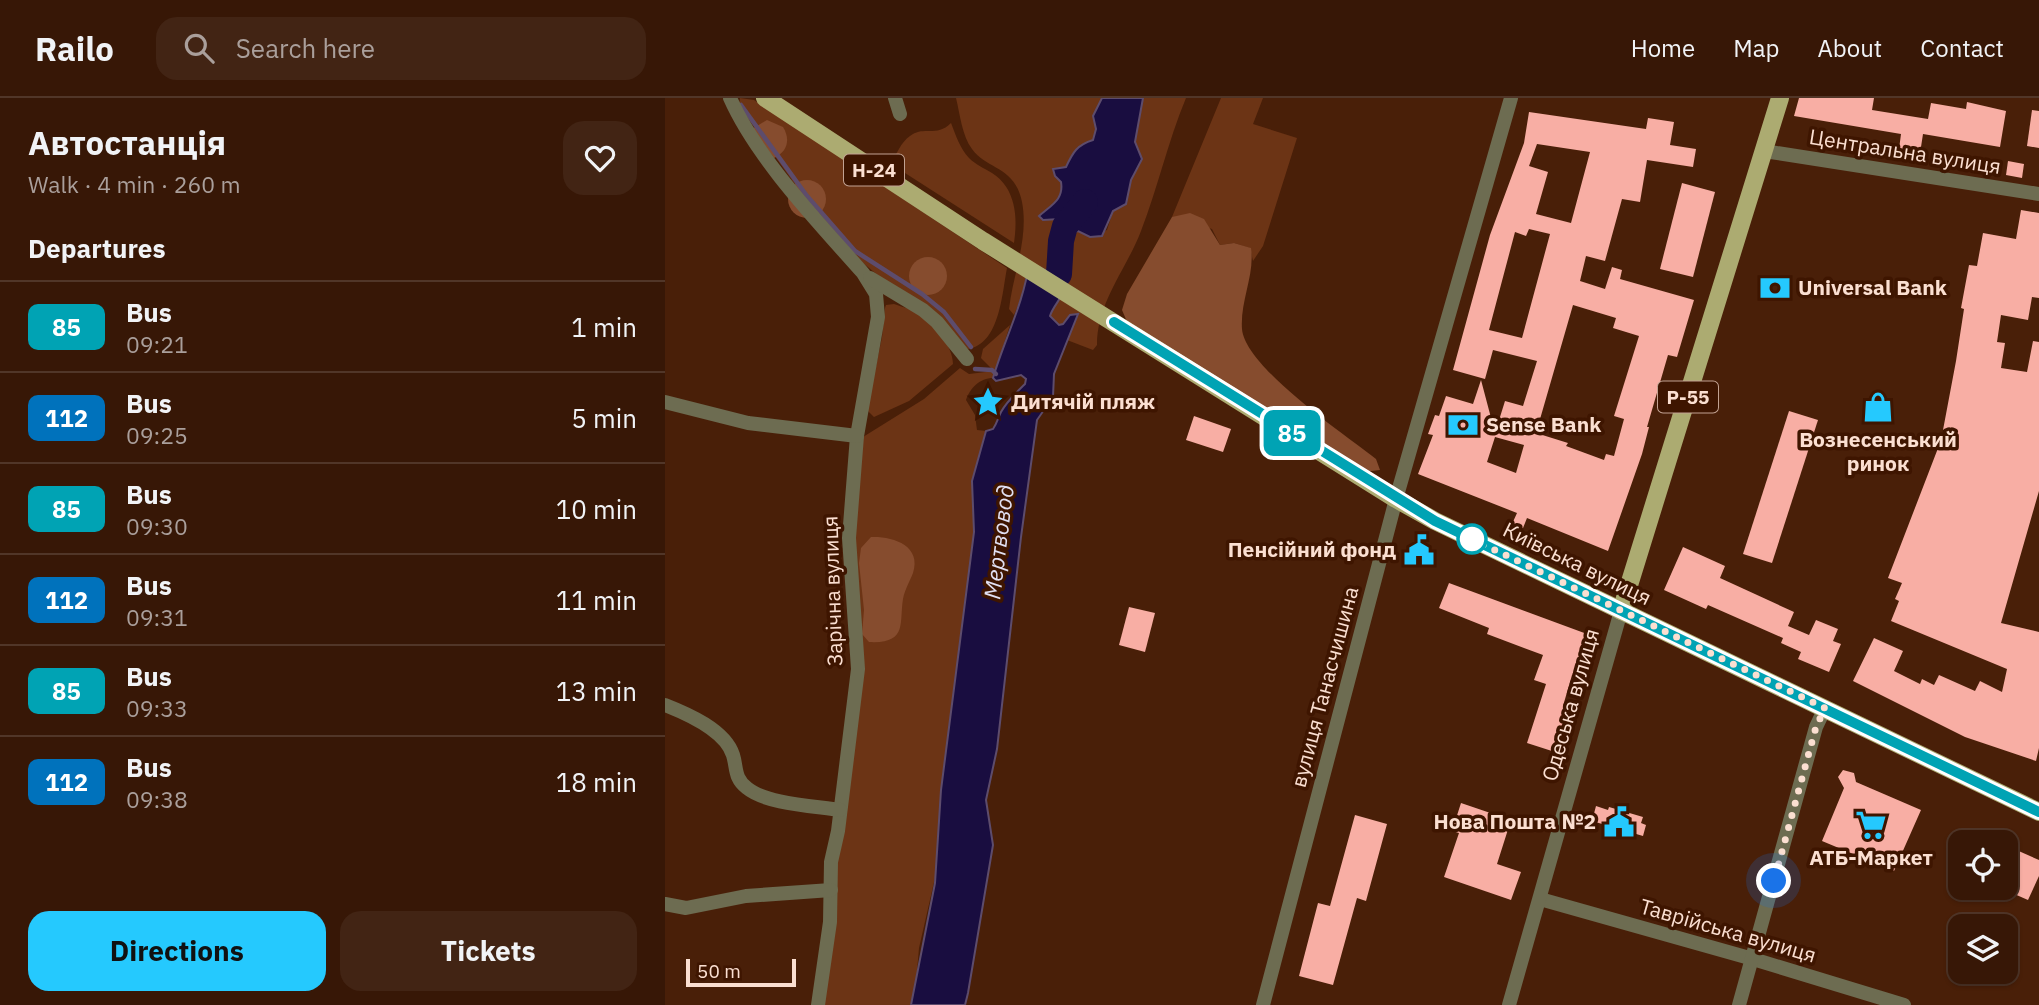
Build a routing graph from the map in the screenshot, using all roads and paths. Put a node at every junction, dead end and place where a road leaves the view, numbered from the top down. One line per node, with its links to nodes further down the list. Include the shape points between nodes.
1 (730, 98): 9 (street, Зарічна вулиця, via 739,118 798,198)
2 (765, 98): 13 (main road, Київська вулиця / Н-24, via 983,241)
3 (895, 98): 6 (street)
4 (1511, 98): 13 (street, вулиця Танасчишина)
5 (1780, 98): 7 (main road, Одеська вулиця / Р-55)
6 (900, 114)
7 (1764, 151): 8 (street, Центральна вулиця); 14 (main road, Одеська вулиця / Р-55)
8 (2039, 194)
9 (863, 273): 10 (street, via 923,310); 12 (street, Зарічна вулиця, via 876,294 878,317)
10 (967, 359)
11 (665, 402): 12 (street, via 748,423)
12 (857, 436): 17 (street, Зарічна вулиця, via 849,538 858,669)
13 (1396, 499): 14 (main road, Київська вулиця / Н-24); 24 (street, вулиця Танасчишина)
14 (1621, 611): 16 (main road, Київська вулиця / Н-24); 20 (street, Одеська вулиця)
15 (665, 705): 17 (street, via 723,739 733,753 738,780 749,790)
16 (1825, 708): 18 (main road, Київська вулиця / Н-24); 22 (street)
17 (840, 810): 19 (street, Зарічна вулиця)
18 (2039, 812)
19 (831, 890): 21 (street, via 746,896 686,908); 23 (street, Зарічна вулиця)
20 (1539, 899): 22 (street, Таврійська вулиця); 25 (street, Одеська вулиця)
21 (665, 904)
22 (1752, 959): 26 (street); 27 (street, Таврійська вулиця)
23 (818, 1005)
24 (1263, 1005)
25 (1509, 1005)
26 (1739, 1005)
27 (1903, 1005)

